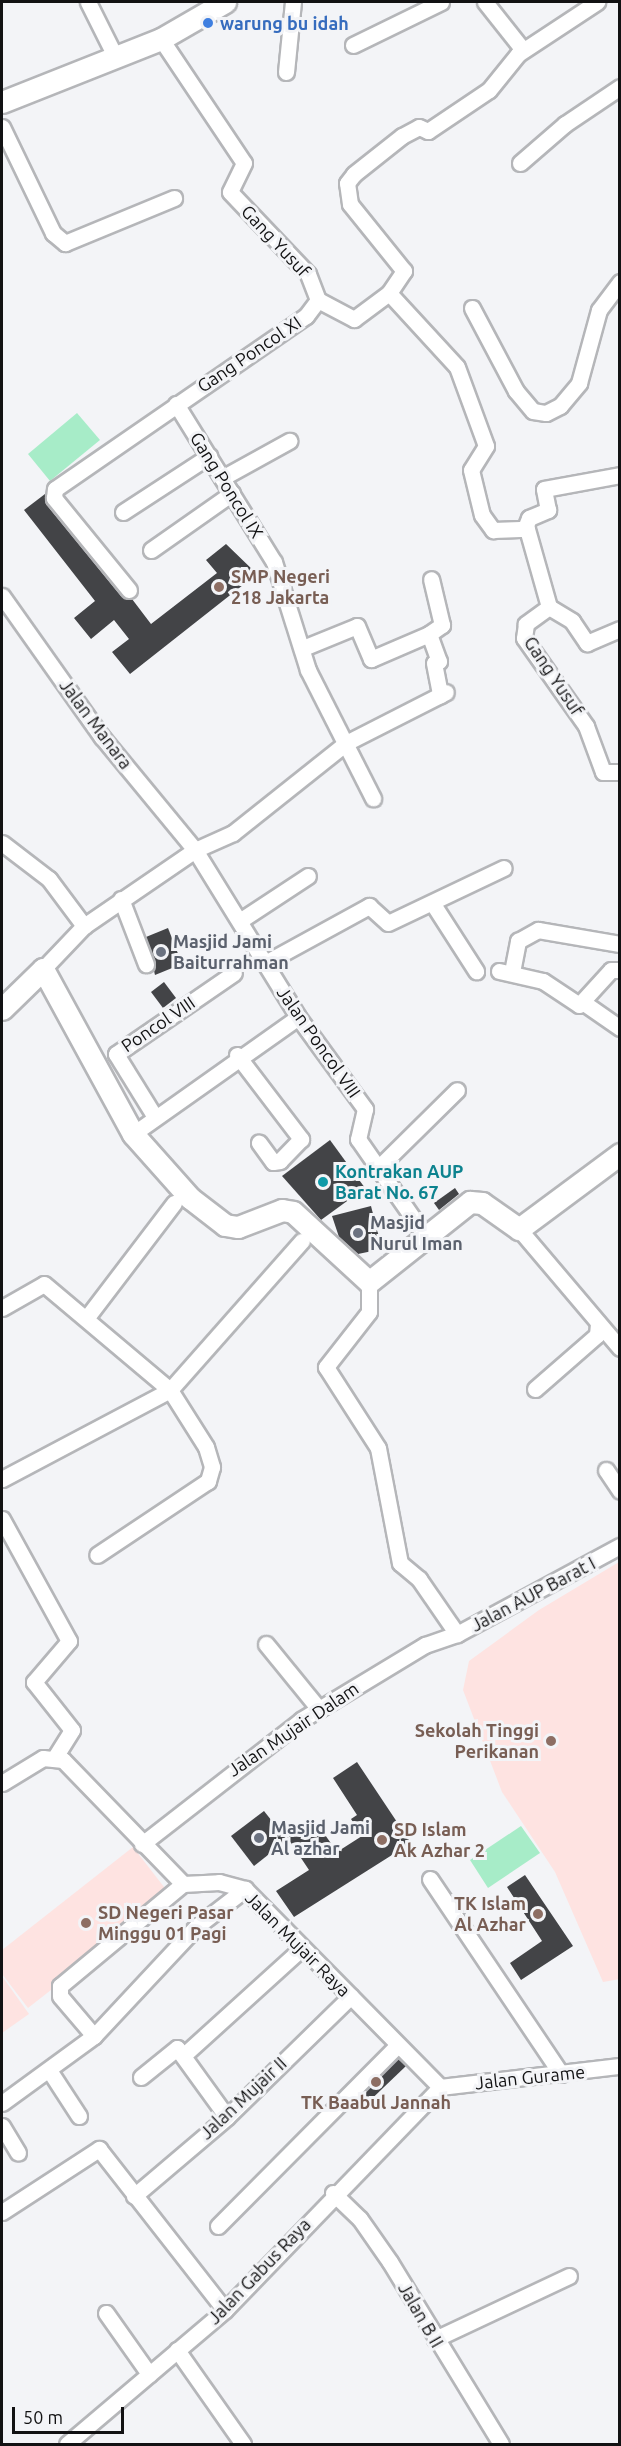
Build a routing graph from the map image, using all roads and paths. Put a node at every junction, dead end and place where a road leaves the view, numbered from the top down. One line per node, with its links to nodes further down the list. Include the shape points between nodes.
1 (88, 2): 10 (street)
2 (225, 2): 7 (street)
3 (293, 2): 11 (street)
4 (441, 2): 8 (street)
5 (485, 2): 9 (street)
6 (597, 2): 9 (street)
7 (161, 39): 10 (street); 19 (street, Gang Yusuf, via 244,164 230,192 308,274)
8 (353, 45)
9 (523, 50): 18 (street, via 504,65 489,90 428,131 418,128 402,136 347,183 350,204 404,271)
10 (116, 58): 13 (street)
11 (286, 72)
12 (620, 87): 15 (street, via 565,124)
13 (2, 102)
14 (2, 127): 16 (street, via 53,233 65,243)
15 (520, 164)
16 (174, 198)
17 (620, 282): 20 (street, via 599,310 579,383 560,406 546,413 533,411 520,398)
18 (388, 293): 19 (street, Gang Yusuf, via 354,319); 28 (street, via 449,354 464,382 486,446 472,466 482,515 494,530)
19 (317, 301): 21 (street, Gang Poncol XI, via 306,316)
20 (472, 308)
21 (176, 404): 23 (street, Gang Poncol IX); 31 (street, Gang Poncol XI, via 53,492)
22 (289, 441): 25 (street)
23 (208, 456): 25 (street, Gang Poncol IX); 27 (street)
24 (620, 475): 28 (street, via 544,489 548,510 529,518)
25 (222, 478): 26 (street, Gang Poncol IX)
26 (232, 493): 29 (street); 36 (street, Gang Poncol IX, via 281,578)
27 (123, 512)
28 (525, 528): 33 (street)
29 (151, 550)
30 (431, 579): 35 (street, via 442,626)
31 (129, 590)
32 (2, 596): 41 (street, Jalan Manara, via 102,737)
33 (549, 607): 34 (street, via 572,621 587,642); 38 (street, Gang Yusuf, via 526,624 524,638 590,732 603,772)
34 (620, 629)
35 (429, 634): 36 (street, via 371,658 357,626); 37 (street, via 439,661 434,663 443,694)
36 (303, 648): 37 (street, Gang Poncol IX, via 308,670)
37 (346, 743): 39 (street, Gang Poncol IX); 41 (street, via 233,833)
38 (620, 772)
39 (373, 798)
40 (2, 843): 47 (street, via 49,879)
41 (195, 849): 44 (street); 46 (street, Jalan Poncol VIII)
42 (504, 868): 45 (street)
43 (308, 876): 46 (street)
44 (121, 899): 47 (street); 50 (street)
45 (432, 904): 49 (street, via 388,923 369,906); 53 (street)
46 (241, 920): 49 (street, Jalan Poncol VIII)
47 (84, 926): 51 (street)
48 (620, 944): 55 (street, via 552,930 527,932 513,950 505,971)
49 (265, 963): 57 (street, Jalan Poncol VIII)
50 (147, 964)
51 (43, 969): 56 (street); 62 (street)
52 (620, 970): 55 (street, via 610,970)
53 (476, 971)
54 (234, 973): 61 (street, Poncol VIII, via 116,1054)
55 (584, 1003): 58 (street)
56 (2, 1009)
57 (298, 1017): 59 (street); 65 (street, Jalan Poncol VIII, via 365,1109 358,1139)
58 (620, 1028)
59 (237, 1055): 61 (street); 63 (street, via 301,1139 285,1158 273,1162)
60 (457, 1090): 65 (street)
61 (155, 1117): 62 (street)
62 (133, 1134): 70 (street, via 190,1198 225,1225 250,1226 282,1210 298,1215)
63 (259, 1143)
64 (620, 1154): 67 (street)
65 (380, 1166): 68 (street, Jalan Poncol VIII)
66 (174, 1203): 72 (street)
67 (519, 1229): 68 (street, via 475,1202); 73 (street)
68 (424, 1234): 70 (street)
69 (302, 1241): 76 (street)
70 (369, 1282): 83 (street, Jalan AUP Barat I, via 369,1312 326,1367 327,1374 378,1448 400,1563 419,1579)
71 (2, 1308): 72 (street, via 44,1284)
72 (88, 1316): 76 (street)
73 (598, 1323): 74 (street); 75 (street, via 597,1335)
74 (620, 1348)
75 (535, 1389)
76 (170, 1390): 78 (street); 82 (street, via 206,1447 212,1467 208,1481)
77 (606, 1470): 79 (street)
78 (2, 1479)
79 (620, 1491)
80 (2, 1519): 86 (street, via 69,1641 34,1682 72,1730)
81 (620, 1546): 83 (street, Jalan AUP Barat I)
82 (97, 1555)
83 (457, 1634): 85 (street, Jalan Mujair Dalam, via 425,1645)
84 (266, 1644): 85 (street)
85 (319, 1709): 88 (street, Jalan Mujair Dalam)
86 (56, 1756): 87 (street, via 43,1758); 88 (street)
87 (2, 1783)
88 (142, 1844): 90 (street)
89 (430, 1879): 99 (street)
90 (183, 1884): 91 (street, Jalan Mujair Raya, via 219,1882); 94 (street, via 60,1986 60,1996)
91 (245, 1889): 92 (street, Jalan Mujair Raya); 94 (street, via 197,1926)
92 (301, 1949): 93 (street, Jalan Mujair Raya); 96 (street)
93 (351, 1996): 95 (street, Jalan Mujair Raya); 104 (street, Jalan Mujair II)
94 (94, 2036): 98 (street)
95 (396, 2047): 101 (street, Jalan Mujair Raya); 110 (street)
96 (185, 2054): 100 (street, via 172,2050); 104 (street)
97 (620, 2066): 99 (street, Jalan Gurame)
98 (49, 2070): 102 (street); 103 (street)
99 (561, 2074): 101 (street, Jalan Gurame)
100 (141, 2077)
101 (440, 2087): 107 (street, Jalan Gabus Raya)
102 (2, 2103)
103 (79, 2116)
104 (227, 2116): 108 (street, Jalan Mujair II)
105 (2, 2126): 106 (street)
106 (18, 2153)
107 (336, 2195): 112 (street, Jalan Gabus Raya); 114 (street, Jalan B II, via 360,2219)
108 (134, 2196): 109 (street, via 99,2149); 112 (street)
109 (2, 2212)
110 (218, 2226)
111 (569, 2276): 114 (street)
112 (225, 2310): 115 (street, Jalan Gabus Raya)
113 (106, 2313): 116 (street)
114 (435, 2339): 119 (street, Jalan B II)
115 (182, 2358): 116 (street, Jalan Gabus Raya); 118 (street)
116 (149, 2374): 117 (street, Jalan Gabus Raya)
117 (67, 2445)
118 (243, 2445)
119 (501, 2445)

